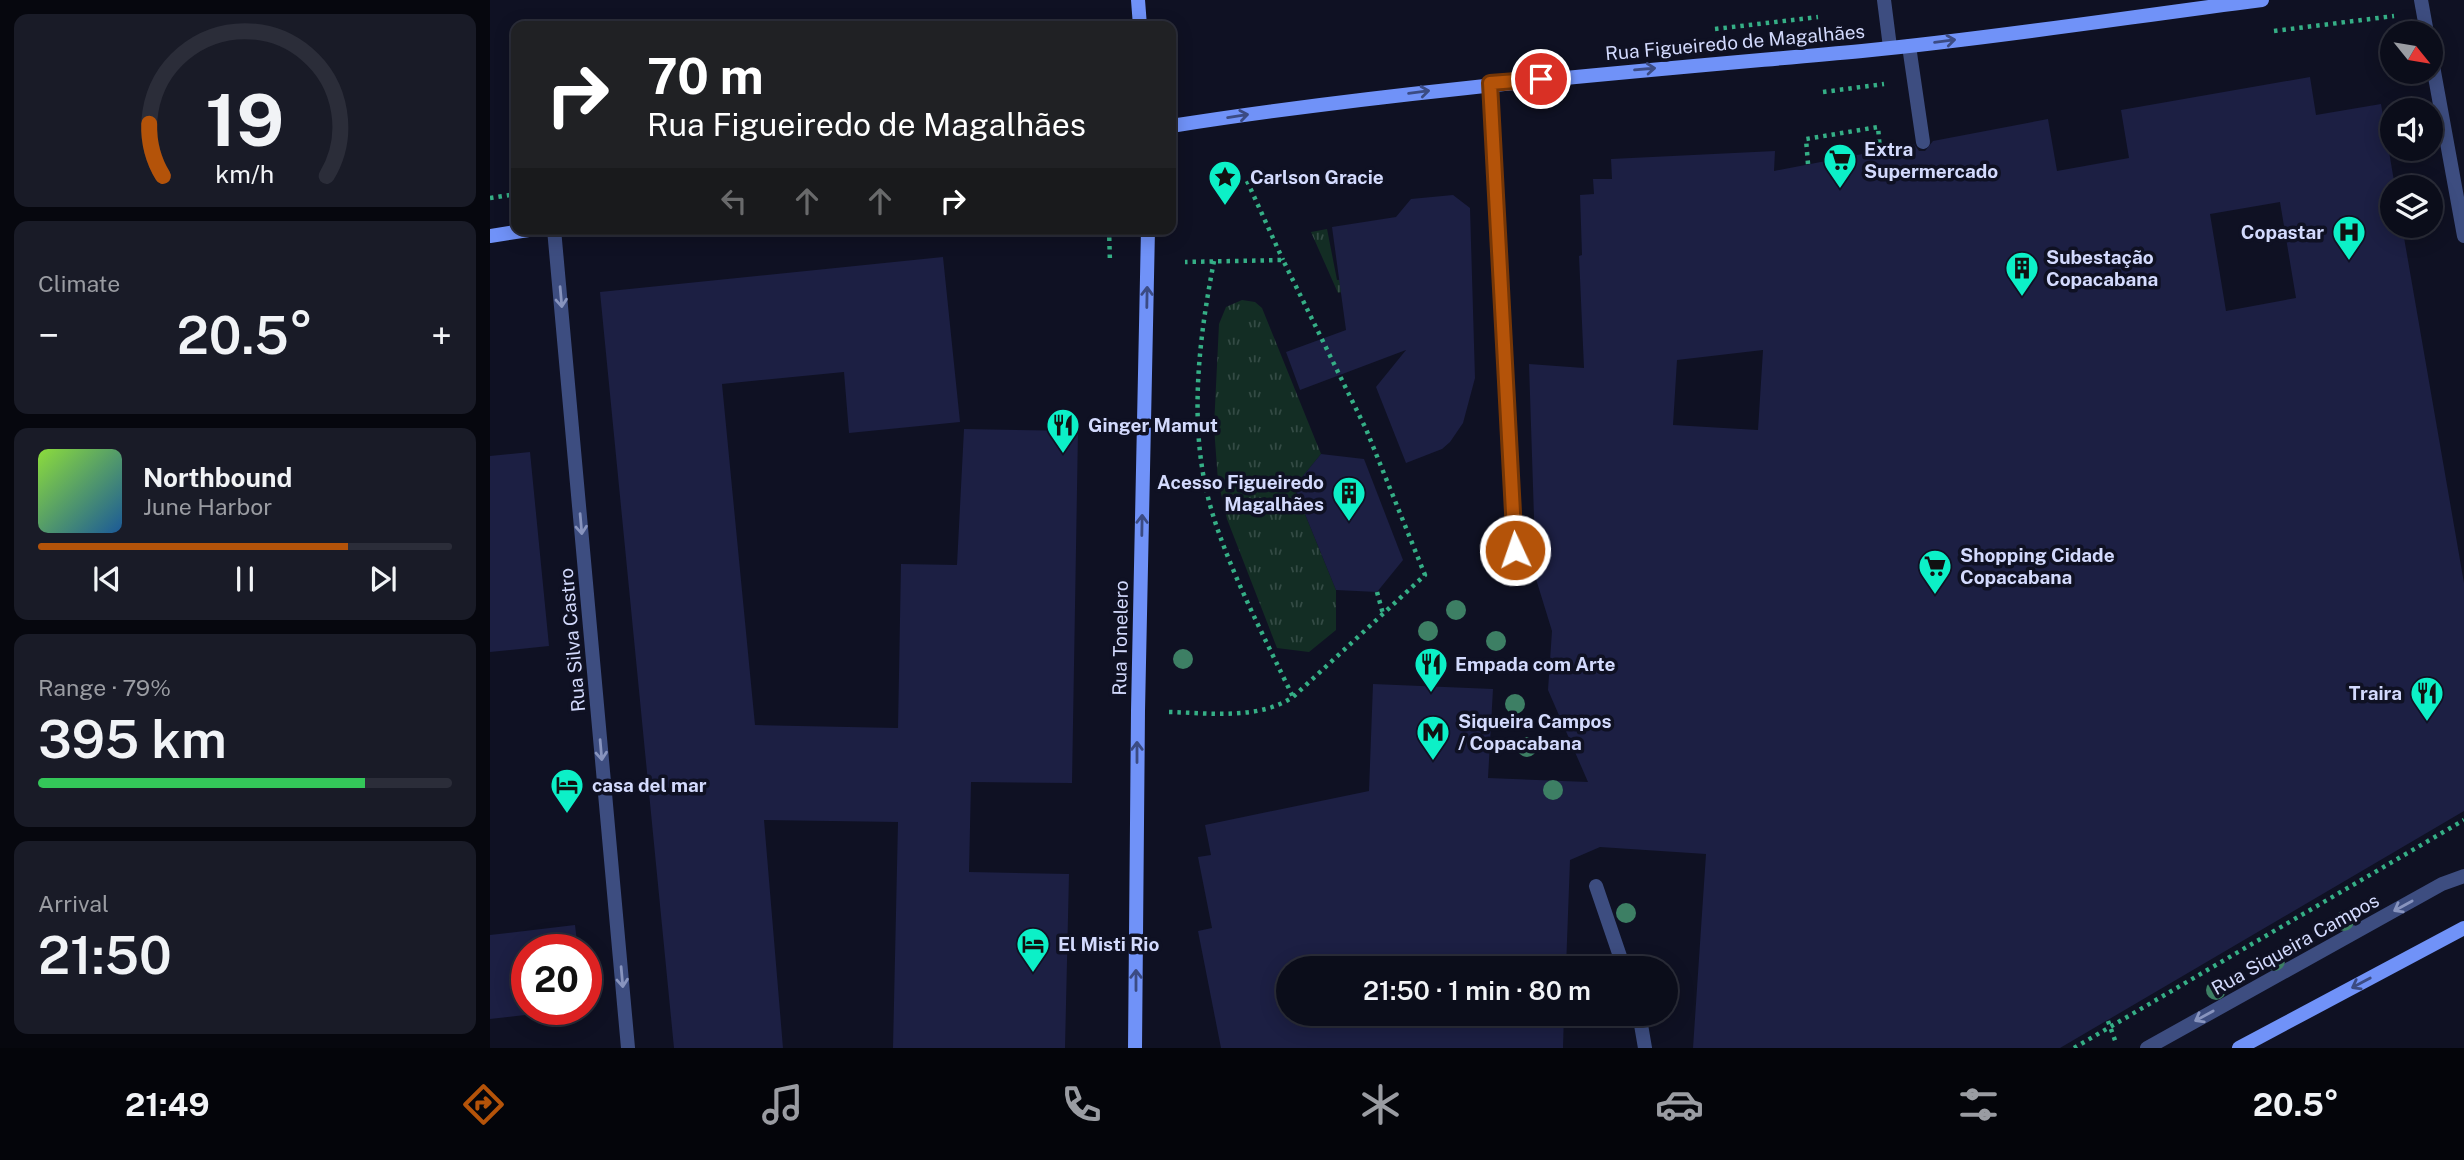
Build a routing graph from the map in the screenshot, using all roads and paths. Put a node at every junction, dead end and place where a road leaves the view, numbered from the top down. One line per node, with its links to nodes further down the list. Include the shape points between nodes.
1 (1138, 0): 5 (main road)
2 (1884, 0): 8 (street)
3 (2262, 0): 7 (main road, Rua Figueiredo de Magalhães, one-way to 3)
4 (2421, 0): 6 (street)
5 (1140, 21)
6 (2425, 21)
7 (1909, 46): 8 (main road, Rua Figueiredo de Magalhães); 12 (street)
8 (1890, 47): 9 (main road, Rua Figueiredo de Magalhães, one-way to 8)
9 (1490, 83): 11 (main road, Rua Figueiredo de Magalhães, one-way to 9); 28 (street)
10 (2436, 84): 23 (street)
11 (1176, 125)
12 (1923, 142)
13 (1880, 150): 14 (path, via 1878,127 1806,139)
14 (1808, 164)
15 (1247, 181): 24 (path)
16 (511, 195): 17 (path)
17 (490, 198)
18 (511, 233): 22 (main road)
19 (555, 235): 41 (street, Rua Silva Castro, one-way to 41)
20 (1109, 235): 27 (path)
21 (1148, 235): 32 (main road, Rua Tonelero, one-way to 21)
22 (490, 236)
23 (2464, 236)
24 (1283, 260): 25 (path); 30 (path, via 1366,429 1425,575)
25 (1214, 261): 26 (path); 31 (path, via 1200,331 1205,484 1220,536)
26 (1185, 262)
27 (1110, 263)
28 (1515, 550)
29 (1377, 592): 30 (path)
30 (1383, 615): 31 (path)
31 (1293, 697): 32 (path, via 1262,712)
32 (1138, 711): 42 (main road, Rua Tonelero, one-way to 32)
33 (2464, 820): 40 (path)
34 (2464, 876): 46 (street, Rua Siqueira Campos, one-way to 46)
35 (1596, 886): 37 (street)
36 (2464, 928): 47 (main road, one-way to 47)
37 (1620, 956)
38 (2108, 1021): 40 (path)
39 (1641, 1026): 43 (street)
40 (2109, 1027): 44 (path); 45 (path)
41 (628, 1048)
42 (1135, 1048)
43 (1644, 1048)
44 (2074, 1048)
45 (2118, 1048)
46 (2147, 1048)
47 (2239, 1048)

